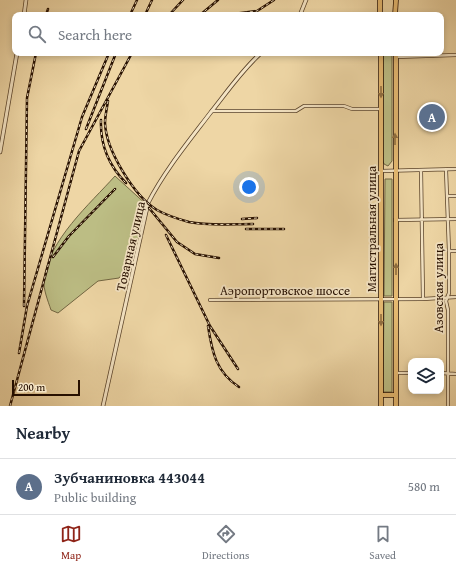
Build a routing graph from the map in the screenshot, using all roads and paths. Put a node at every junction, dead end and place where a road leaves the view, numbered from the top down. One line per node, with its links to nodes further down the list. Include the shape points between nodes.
1 (26, 0): 5 (street)
2 (306, 0): 6 (street)
3 (380, 0): 7 (main road)
4 (396, 0): 8 (main road)
5 (24, 12)
6 (301, 12)
7 (380, 12)
8 (395, 12)
9 (444, 55): 10 (street)
10 (456, 55)
11 (16, 56): 17 (street)
12 (258, 56): 16 (street, Товарная улица)
13 (381, 56): 15 (main road, Магистральная улица, one-way to 15)
14 (396, 56): 19 (main road, Магистральная улица, one-way to 14)
15 (381, 109): 16 (street, via 304,106 296,111); 22 (main road, Магистральная улица)
16 (212, 111): 44 (street, Товарная улица, via 158,183 148,203)
17 (0, 152)
18 (456, 169): 21 (street)
19 (395, 170): 20 (street); 22 (street); 27 (main road, Магистральная улица)
20 (421, 170): 21 (street); 28 (street)
21 (446, 170): 23 (street, Азовская улица)
22 (381, 171): 33 (main road, Магистральная улица)
23 (448, 196): 24 (street); 25 (street, Азовская улица)
24 (456, 196)
25 (448, 219): 26 (street); 28 (street); 29 (street, Азовская улица)
26 (456, 219)
27 (395, 220): 28 (street); 34 (main road, Магистральная улица, one-way to 27)
28 (423, 220): 35 (street)
29 (449, 251): 30 (street); 32 (street, Азовская улица)
30 (456, 251)
31 (456, 297): 32 (street, Аэропортовское шоссе)
32 (448, 298): 35 (street, Аэропортовское шоссе); 40 (street, Азовская улица)
33 (381, 299): 34 (street, Аэропортовское шоссе); 36 (street, Аэропортовское шоссе); 42 (main road, Магистральная улица, one-way to 42)
34 (396, 299): 35 (street, Аэропортовское шоссе); 37 (main road, Магистральная улица)
35 (423, 299)
36 (210, 300)
37 (396, 372): 38 (street); 43 (main road, Магистральная улица)
38 (408, 373)
39 (444, 373): 40 (street)
40 (448, 374): 41 (street); 47 (street, Азовская улица)
41 (456, 374)
42 (382, 395): 43 (main road); 45 (main road, Магистральная улица)
43 (396, 395): 46 (main road, Магистральная улица)
44 (103, 406)
45 (381, 406)
46 (396, 406)
47 (448, 406)

